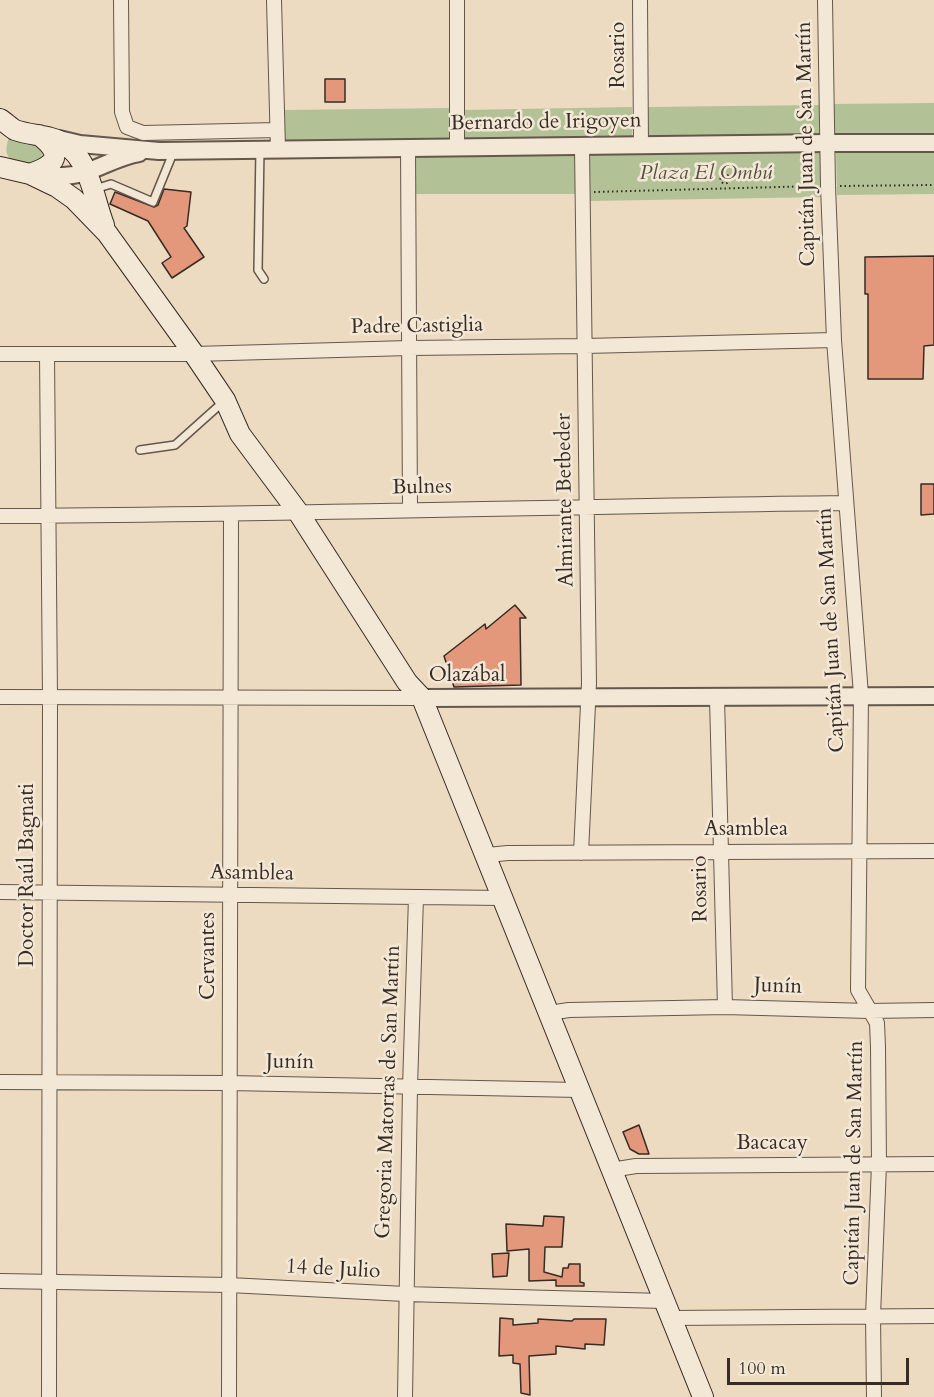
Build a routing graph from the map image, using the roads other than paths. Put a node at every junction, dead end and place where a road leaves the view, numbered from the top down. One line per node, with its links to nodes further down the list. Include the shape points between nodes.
1 (120, 0): 7 (street, via 122,112 128,127 143,133)
2 (274, 0): 7 (street)
3 (457, 0): 14 (street)
4 (640, 0): 11 (street, Rosario)
5 (825, 0): 9 (street, Capitán Juan de San Martín)
6 (4, 129): 8 (main road, Bernardo de Irigoyen)
7 (277, 130): 16 (street)
8 (46, 137): 17 (street, Bernardo de Irigoyen, via 92,145); 19 (main road, via 55,157 46,169); 20 (main road, via 79,157)
9 (827, 143): 10 (street, Bernardo de Irigoyen); 11 (street, Bernardo de Irigoyen); 23 (street, Capitán Juan de San Martín)
10 (934, 143)
11 (640, 146): 12 (street, Bernardo de Irigoyen)
12 (582, 147): 14 (street, Bernardo de Irigoyen); 24 (street, Almirante Betbeder)
13 (408, 148): 14 (street, Bernardo de Irigoyen); 16 (street, Bernardo de Irigoyen); 25 (street)
14 (457, 148)
15 (260, 149): 16 (street, Bernardo de Irigoyen); 17 (street, Bernardo de Irigoyen); 22 (lane, via 258,270)
16 (278, 149)
17 (167, 150): 20 (street, Bernardo de Irigoyen, via 122,157); 20 (lane, via 153,202 111,184)
18 (2, 166): 19 (main road, Bernardo de Irigoyen)
19 (30, 174): 20 (street, Bernardo de Irigoyen); 21 (main road, via 66,192)
20 (90, 181): 21 (main road)
21 (107, 233): 28 (main road)
22 (264, 279)
23 (834, 340): 24 (street, Padre Castiglia); 31 (street, Capitán Juan de San Martín)
24 (585, 346): 25 (street, Padre Castiglia); 32 (street, Almirante Betbeder)
25 (409, 348): 28 (street, Padre Castiglia); 33 (street)
26 (0, 354): 27 (street, Padre Castiglia)
27 (47, 354): 28 (street, Padre Castiglia); 37 (street, Doctor Raúl Bagnati)
28 (194, 354): 29 (main road)
29 (225, 400): 30 (lane, via 175,445); 34 (main road, via 240,434)
30 (140, 450)
31 (846, 503): 32 (street, Bulnes); 38 (street, Capitán Juan de San Martín)
32 (587, 506): 33 (street, Bulnes); 44 (street, Almirante Betbeder)
33 (410, 509): 34 (street, Bulnes)
34 (306, 512): 35 (street, Bulnes); 43 (main road, via 407,682)
35 (231, 514): 37 (street, Bulnes); 42 (street, Cervantes)
36 (0, 516): 37 (street, Bulnes)
37 (48, 516): 40 (street, Doctor Raúl Bagnati)
38 (861, 695): 39 (street, Olazábal); 45 (street, Olazábal); 47 (street, Capitán Juan de San Martín)
39 (934, 696)
40 (50, 697): 41 (street, Olazábal); 42 (street, Olazábal); 52 (street, Doctor Raúl Bagnati)
41 (0, 698)
42 (230, 698): 43 (street, Olazábal); 53 (street, Cervantes)
43 (422, 698): 44 (street, Olazábal); 50 (main road)
44 (588, 698): 45 (street, Olazábal); 49 (street, Almirante Betbeder)
45 (717, 698): 46 (street, Rosario)
46 (721, 851): 47 (street, Asamblea); 49 (street, Asamblea); 56 (street, Rosario)
47 (859, 851): 48 (street, Asamblea); 58 (street, Capitán Juan de San Martín, via 858,990)
48 (934, 851)
49 (581, 853): 50 (street, Asamblea)
50 (487, 855): 55 (main road)
51 (0, 892): 52 (street, Asamblea)
52 (48, 892): 53 (street, Asamblea); 61 (street, Doctor Raúl Bagnati)
53 (230, 895): 54 (street, Asamblea); 62 (street, Cervantes)
54 (416, 897): 55 (street, Asamblea); 63 (street, Gregoria Matorras de San Martín)
55 (503, 898): 59 (main road)
56 (725, 1007): 58 (street, Junín); 59 (street, Junín)
57 (934, 1010): 58 (street, Junín)
58 (869, 1011): 65 (street, Capitán Juan de San Martín, via 877,1023)
59 (549, 1013): 64 (main road)
60 (0, 1082): 61 (street, Junín)
61 (49, 1082): 62 (street, Junín); 69 (street, Doctor Raúl Bagnati)
62 (230, 1083): 63 (street, Junín); 70 (street, Cervantes)
63 (410, 1087): 64 (street, Junín); 71 (street, Gregoria Matorras de San Martín)
64 (579, 1090): 67 (main road)
65 (879, 1164): 66 (street, Bacacay); 67 (street, Bacacay, via 636,1166); 73 (street, Capitán Juan de San Martín)
66 (934, 1164)
67 (611, 1170): 72 (main road)
68 (0, 1281): 69 (street, 14 de Julio)
69 (49, 1282): 70 (street, 14 de Julio); 75 (street, Doctor Raúl Bagnati)
70 (229, 1285): 71 (street, 14 de Julio); 76 (street, Cervantes)
71 (405, 1294): 72 (street, 14 de Julio); 77 (street, Gregoria Matorras de San Martín)
72 (667, 1310): 73 (street, 14 de Julio); 78 (main road)
73 (873, 1316): 74 (street, 14 de Julio); 79 (street, Capitán Juan de San Martín)
74 (934, 1316)
75 (49, 1397)
76 (229, 1397)
77 (405, 1397)
78 (703, 1397)
79 (874, 1397)

